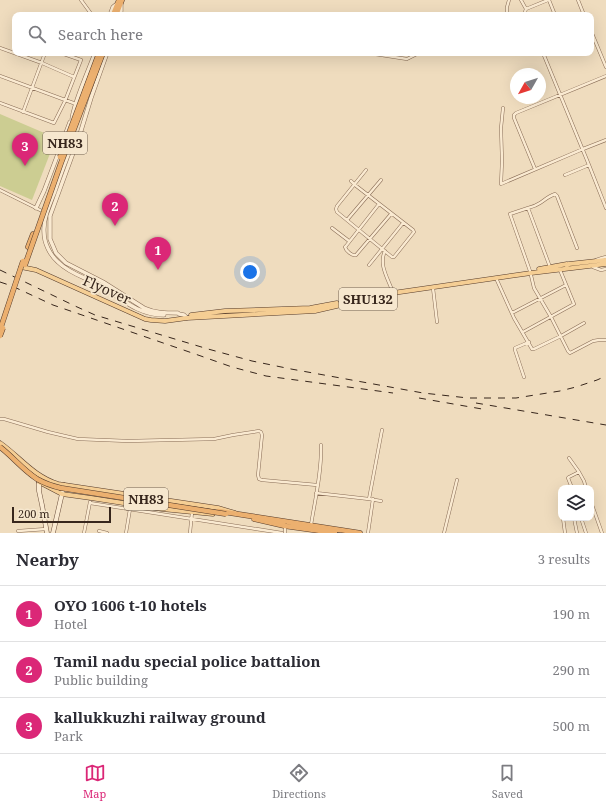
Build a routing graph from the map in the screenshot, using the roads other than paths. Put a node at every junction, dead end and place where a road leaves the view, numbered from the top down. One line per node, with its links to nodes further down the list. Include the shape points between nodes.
1 (81, 0): 8 (street)
2 (508, 0): 11 (street)
3 (521, 0): 7 (street)
4 (548, 0): 7 (street); 13 (street)
5 (578, 0): 14 (street)
6 (120, 2): 9 (street); 10 (highway)
7 (526, 9): 12 (street)
8 (90, 12)
9 (111, 12)
10 (117, 12)
11 (507, 12)
12 (525, 12)
13 (554, 12)
14 (583, 12)
15 (594, 38): 29 (street)
16 (0, 48): 17 (street)
17 (12, 52)
18 (22, 56): 28 (street)
19 (44, 56): 28 (street)
20 (70, 56): 32 (street, via 81,60)
21 (94, 56): 37 (street)
22 (98, 56): 72 (highway, NH83, bridge)
23 (102, 56): 72 (highway, bridge)
24 (106, 56): 41 (street)
25 (391, 56): 26 (street)
26 (412, 56)
27 (544, 56): 34 (street)
28 (42, 63): 32 (street); 33 (street)
29 (606, 68)
30 (0, 76): 33 (street)
31 (606, 76): 34 (street)
32 (74, 77): 35 (street)
33 (32, 88): 35 (street); 39 (street)
34 (560, 95): 43 (street); 45 (street, via 514,115)
35 (65, 101): 37 (street); 39 (street, via 54,123)
36 (0, 103): 39 (street)
37 (76, 104): 40 (street)
38 (503, 108): 45 (street, via 502,184)
39 (23, 112)
40 (71, 120): 41 (street, via 73,119); 55 (street); 58 (street, via 74,137)
41 (80, 134): 58 (street)
42 (606, 141): 43 (street)
43 (583, 149): 44 (street); 45 (street)
44 (589, 165): 47 (street); 54 (street)
45 (535, 169)
46 (366, 170): 50 (street)
47 (565, 175)
48 (381, 180): 52 (street)
49 (351, 181): 50 (street)
50 (355, 185): 52 (street); 59 (street, via 336,209)
51 (0, 190): 55 (street)
52 (368, 195): 53 (street); 59 (street)
53 (380, 204): 57 (street); 62 (street)
54 (606, 207)
55 (36, 208): 58 (street)
56 (528, 208): 65 (street, via 555,194); 74 (street); 77 (street, via 510,214)
57 (391, 214): 60 (street); 63 (street)
58 (48, 215): 84 (street, via 50,239 56,253 66,264 103,282 144,308 157,312 178,313)
59 (347, 220): 62 (street)
60 (403, 223): 66 (street); 67 (street, via 414,232 394,257)
61 (332, 228): 64 (street)
62 (359, 230): 63 (street); 64 (street)
63 (370, 239): 64 (street, via 354,256 345,247); 66 (street)
64 (349, 241)
65 (577, 248)
66 (382, 249): 67 (street); 71 (street)
67 (385, 251): 81 (street, via 383,264)
68 (606, 259): 69 (main road, SHU132); 70 (street, via 602,258)
69 (603, 263): 70 (main road, SHU132)
70 (593, 264): 73 (main road, SHU132); 76 (street, via 601,270)
71 (369, 265)
72 (23, 266): 84 (main road, Flyover, via 37,268 145,316 158,319); 88 (highway, bridge); 90 (highway, bridge)
73 (567, 266): 74 (main road); 75 (main road, SHU132)
74 (550, 267): 77 (main road)
75 (559, 269): 77 (main road, SHU132); 79 (street)
76 (606, 269)
77 (530, 272): 78 (main road, SHU132); 81 (main road); 82 (street)
78 (496, 278): 80 (main road, SHU132); 83 (street)
79 (566, 285): 82 (street); 85 (street, via 574,304)
80 (433, 287): 81 (main road, SHU132); 86 (street)
81 (393, 292): 84 (main road, Flyover / SHU132, via 315,311)
82 (540, 299): 83 (street); 85 (street)
83 (512, 314): 89 (street)
84 (180, 317)
85 (551, 317): 89 (street); 91 (street)
86 (437, 322)
87 (584, 323): 91 (street)
88 (0, 330)
89 (523, 332): 93 (street)
90 (0, 336)
91 (561, 336): 92 (street, via 570,353 596,340); 93 (street, via 533,349)
92 (606, 340)
93 (529, 342): 94 (street, via 515,350)
94 (524, 376)
95 (0, 419): 104 (street, via 65,436 100,440 214,439 259,431 262,435 258,475 260,479)
96 (382, 430): 110 (street)
97 (321, 445): 104 (street)
98 (0, 446): 101 (main road, NH83, via 16,455); 103 (main road); 107 (highway, bridge, via 41,479); 116 (highway, NH83, bridge, via 32,476 50,485)
99 (569, 458): 100 (street)
100 (579, 472): 105 (street, via 568,478); 106 (street)
101 (39, 476): 103 (main road); 107 (main road, NH83)
102 (457, 480): 137 (street)
103 (38, 482): 109 (main road); 125 (main road)
104 (317, 485): 108 (street)
105 (571, 485)
106 (585, 485)
107 (65, 486): 109 (main road); 116 (highway, NH83, bridge); 117 (main road, NH83, via 218,508)
108 (316, 493): 110 (street); 123 (street)
109 (62, 494): 111 (main road); 127 (main road)
110 (371, 499): 112 (street); 136 (street)
111 (90, 500): 113 (street); 115 (main road); 128 (street)
112 (381, 501)
113 (130, 509): 118 (street); 130 (street)
114 (594, 511): 141 (street)
115 (192, 512): 117 (main road); 118 (street)
116 (226, 513): 117 (highway)
117 (238, 515): 122 (highway, NH83)
118 (191, 518): 131 (street); 132 (street)
119 (563, 521): 138 (street)
120 (575, 521): 139 (street)
121 (583, 521): 140 (street)
122 (285, 523): 123 (highway, NH83); 133 (street)
123 (312, 529): 134 (highway, NH83); 135 (highway, NH83)
124 (18, 530): 125 (street)
125 (47, 531)
126 (99, 531): 129 (street)
127 (53, 533)
128 (84, 533)
129 (107, 533)
130 (126, 533)
131 (190, 533)
132 (282, 533)
133 (285, 533)
134 (335, 533)
135 (360, 533)
136 (368, 533)
137 (444, 533)
138 (565, 533)
139 (577, 533)
140 (586, 533)
141 (601, 533)

